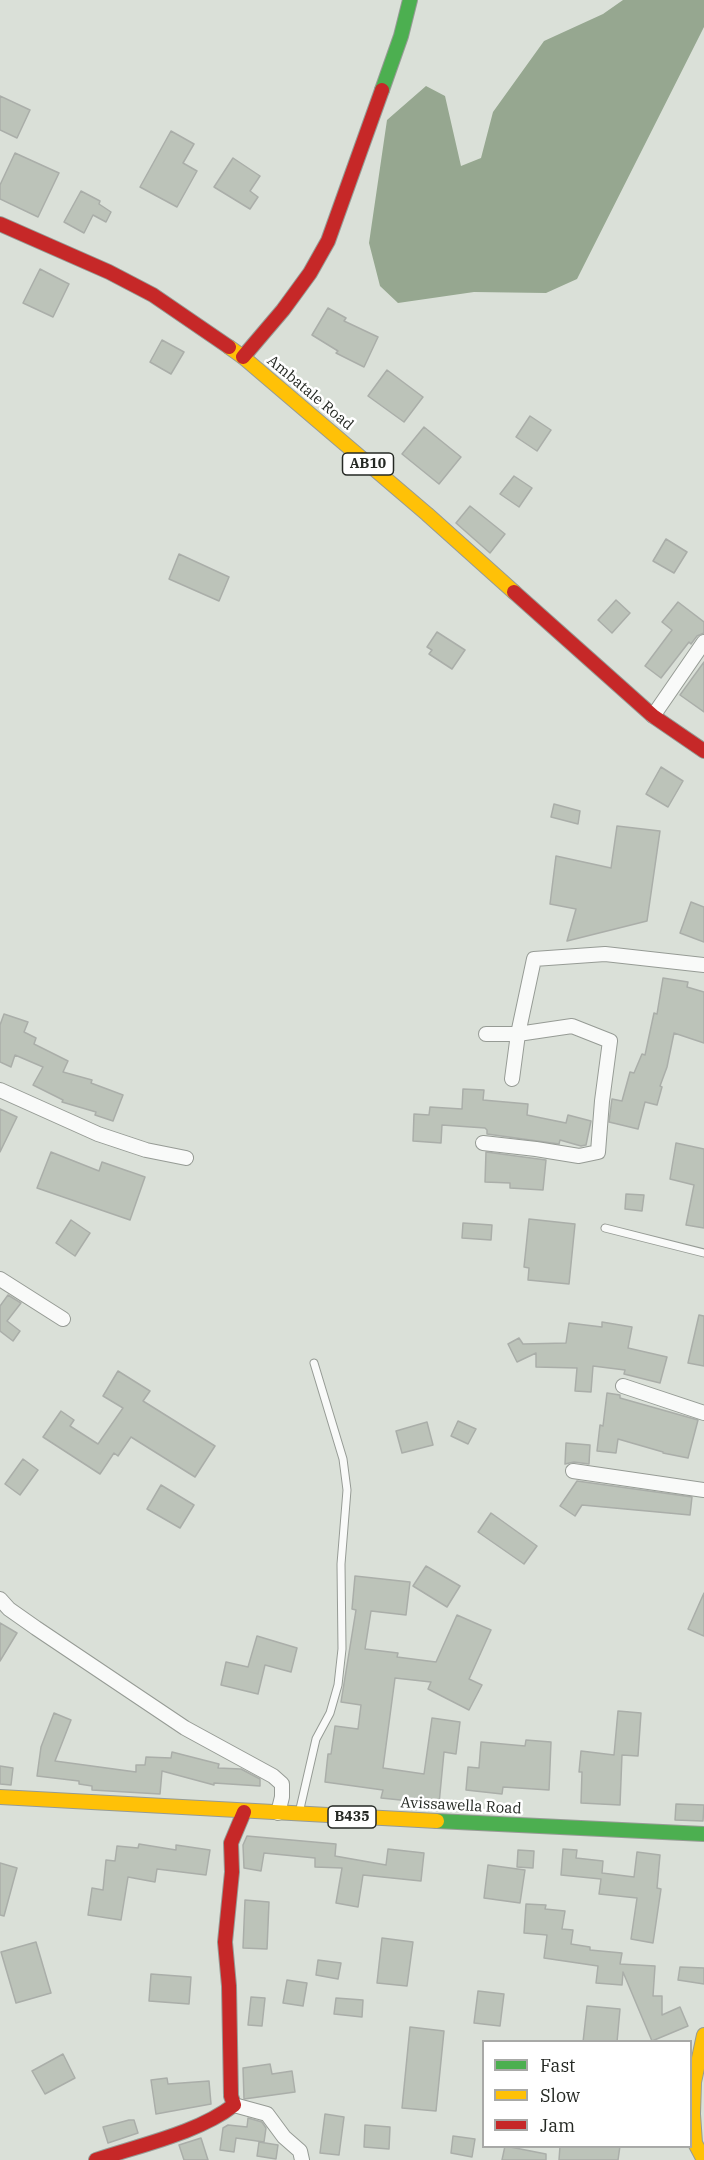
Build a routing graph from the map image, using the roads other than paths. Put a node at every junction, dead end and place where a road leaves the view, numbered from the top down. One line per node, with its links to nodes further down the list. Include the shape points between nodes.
1 (410, 0): 3 (main road, via 401,36 328,241 303,282)
2 (0, 224): 3 (main road, Ambatale Road / AB10, via 153,295)
3 (243, 357): 5 (main road, Ambatale Road / AB10, via 428,514)
4 (704, 642): 5 (street)
5 (653, 716): 6 (main road, Ambatale Road / AB10)
6 (704, 751)
7 (704, 965): 9 (street, via 605,954 534,959)
8 (486, 1034): 9 (street)
9 (518, 1034): 10 (street); 12 (street, via 572,1026 610,1041 598,1152 579,1156)
10 (512, 1079)
11 (0, 1090): 13 (street, via 98,1134)
12 (483, 1143)
13 (186, 1158)
14 (605, 1228): 15 (lane)
15 (704, 1254)
16 (0, 1279): 17 (street)
17 (63, 1319)
18 (314, 1363): 27 (lane, via 343,1459 347,1490 341,1564 342,1649 338,1684 330,1713 316,1739)
19 (623, 1386): 20 (street)
20 (704, 1413)
21 (573, 1471): 22 (street)
22 (704, 1490)
23 (0, 1599): 26 (street, via 36,1628 185,1728 273,1776 282,1784)
24 (0, 1797): 25 (main road, Avissawella Road / B435)
25 (244, 1812): 26 (main road, Avissawella Road / B435); 30 (main road, via 231,1843 225,1942)
26 (278, 1813): 27 (main road, Avissawella Road / B435)
27 (299, 1814): 28 (main road, Avissawella Road / B435)
28 (704, 1834)
29 (704, 2036): 34 (main road, via 694,2082 693,2114 695,2143)
30 (234, 2105): 31 (main road, via 201,2125); 33 (street, via 267,2114 300,2151)
31 (134, 2153): 32 (main road)
32 (96, 2160)
33 (302, 2160)
34 (704, 2160)

